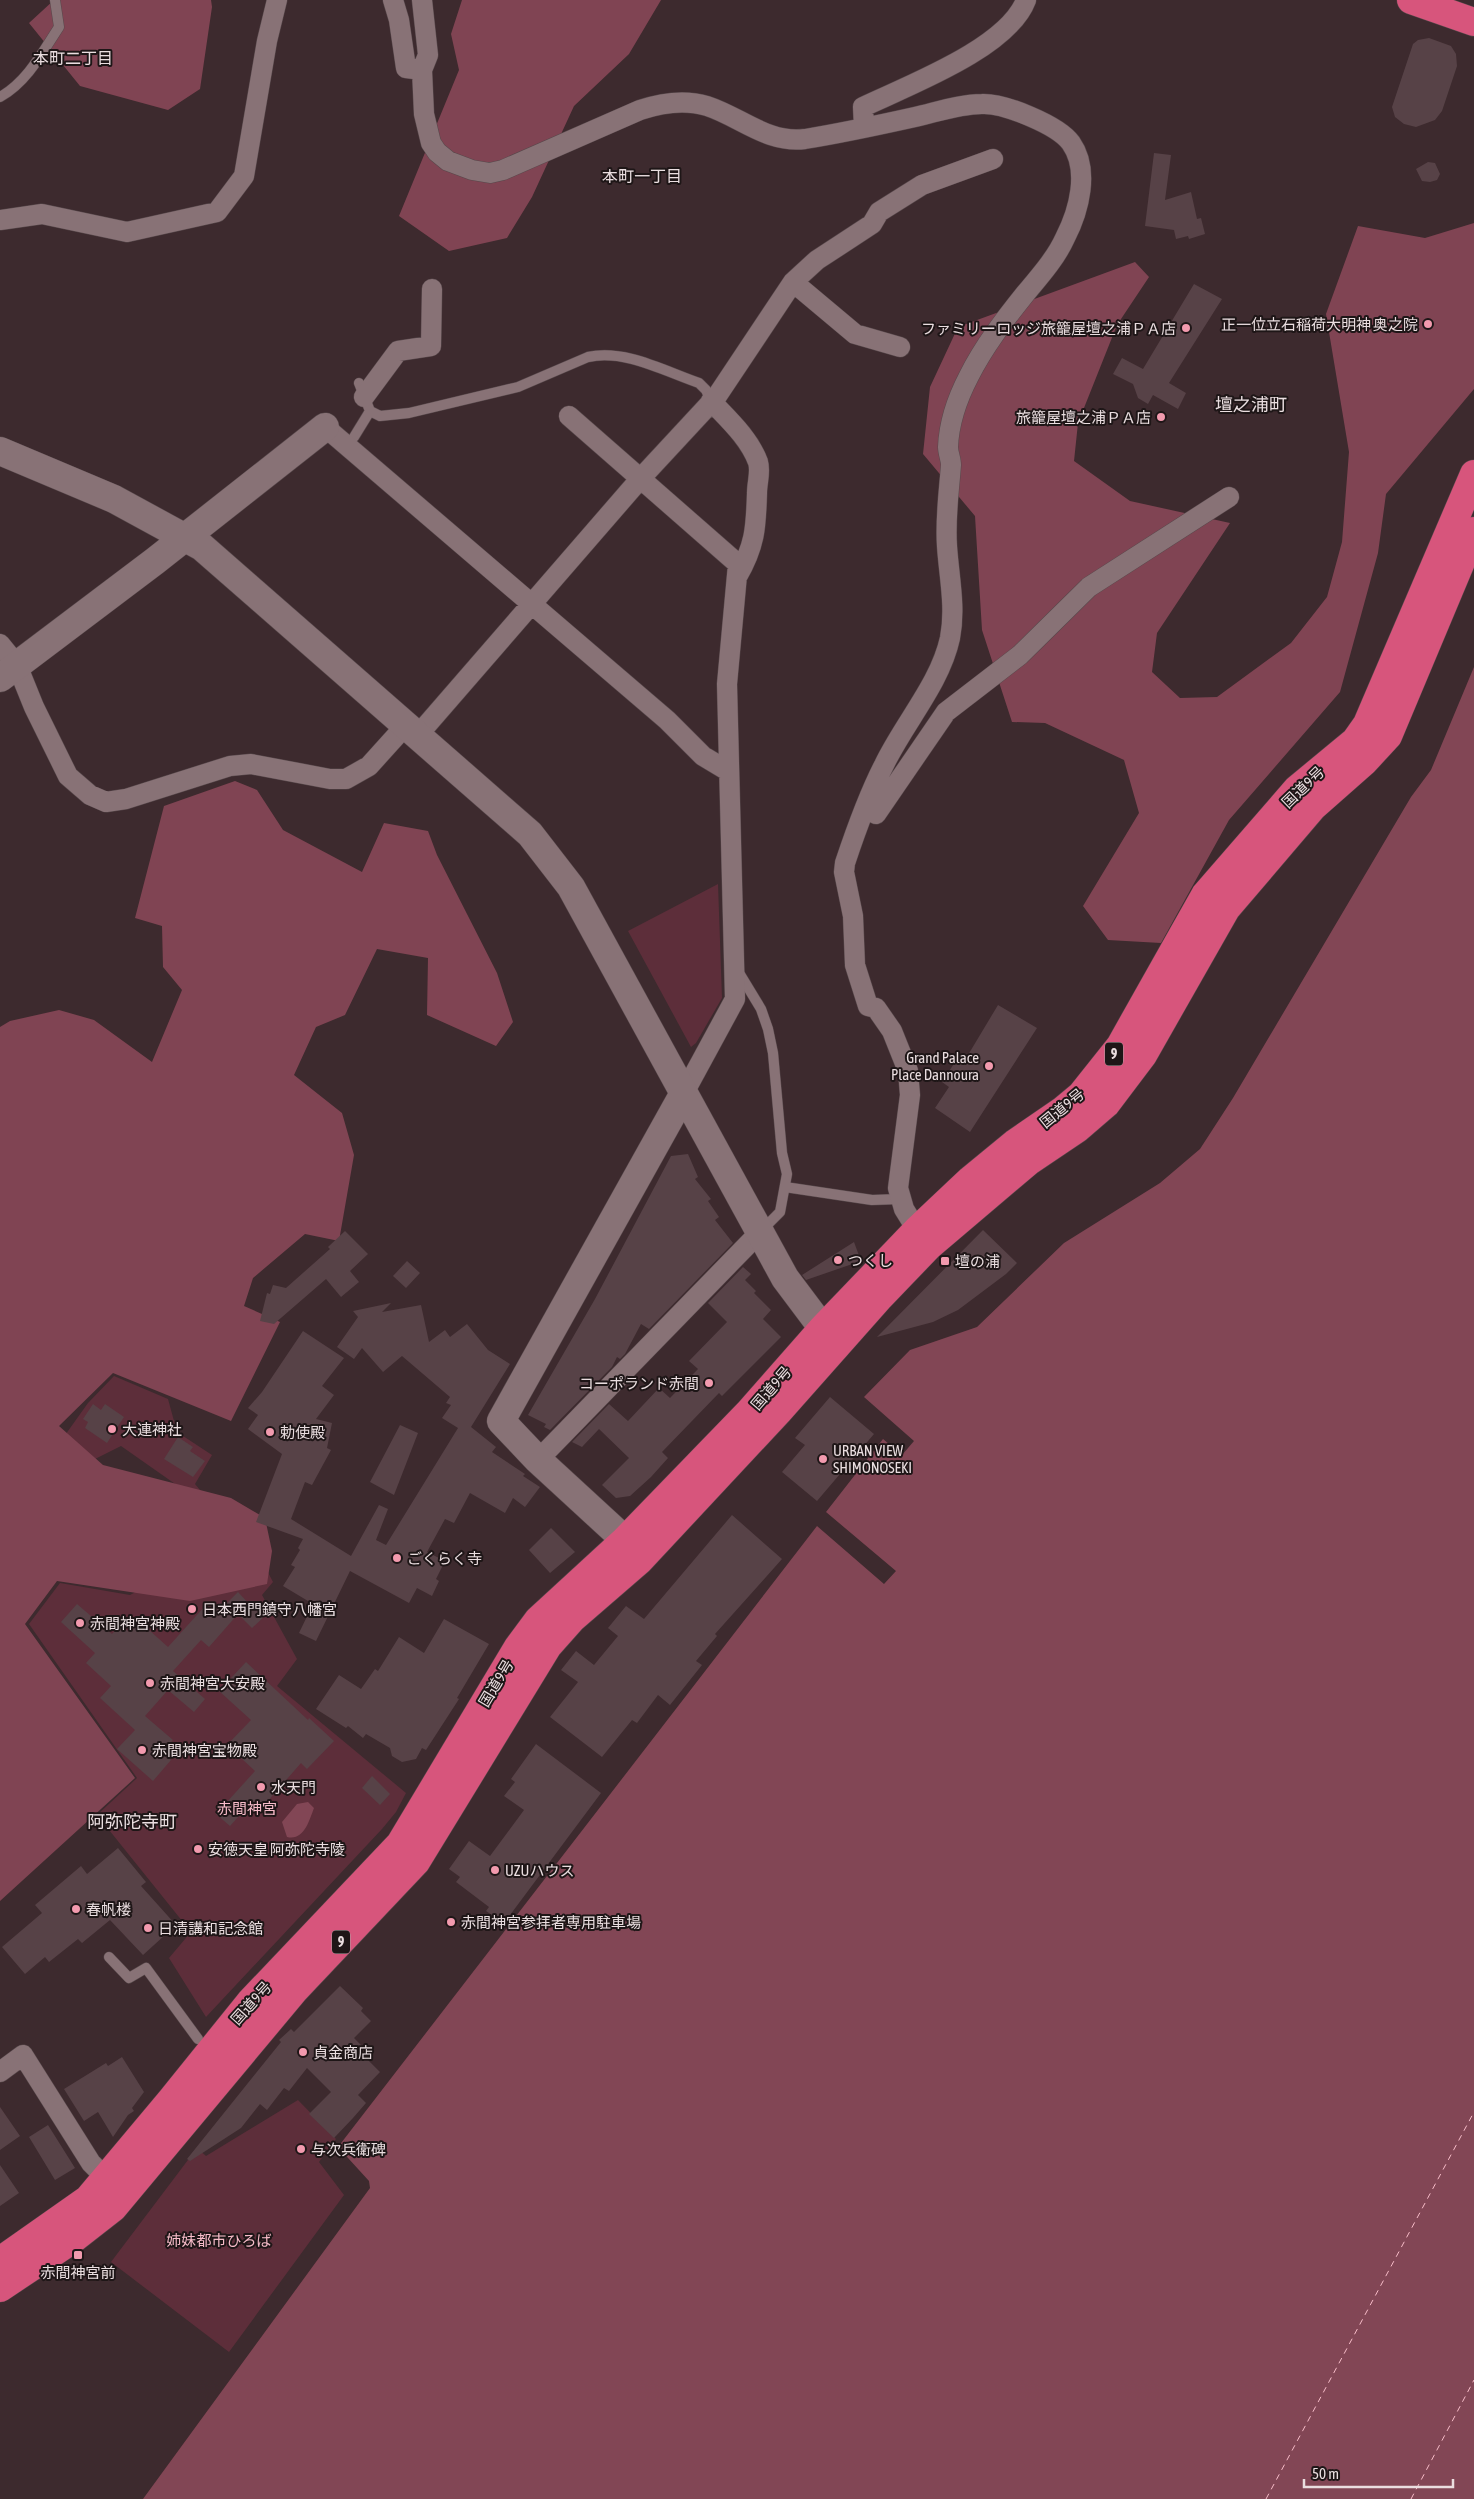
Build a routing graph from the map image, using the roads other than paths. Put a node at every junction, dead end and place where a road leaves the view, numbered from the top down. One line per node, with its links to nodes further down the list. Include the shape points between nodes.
1 (55, 0): 9 (lane, via 59,27 13,90)
2 (277, 0): 12 (street, via 244,176 217,212 127,232 42,214)
3 (393, 0): 8 (street, via 406,68)
4 (422, 0): 8 (street, via 428,55)
5 (1026, 0): 10 (street, via 1022,12 1008,27 974,53 863,106)
6 (1411, 0): 7 (highway)
7 (1474, 22)
8 (422, 70): 10 (street, via 424,114 433,147 448,160 482,173 503,170 619,118 662,103 705,105 771,136 788,140)
9 (0, 97)
10 (864, 128): 33 (street, via 960,106 991,104 1032,117 1058,132 1070,141 1082,170 1077,203 1065,239 986,346 969,375 954,413 948,449 951,462 947,501 953,609 950,638 940,668 884,764)
11 (993, 159): 13 (street, via 922,185 879,212 872,224 816,260)
12 (0, 220)
13 (793, 282): 15 (street, via 855,334); 17 (street)
14 (432, 289): 16 (street, via 431,346 398,351)
15 (900, 347)
16 (364, 397): 17 (lane, via 380,416 409,414 518,387 599,354 631,359 699,383); 20 (lane)
17 (711, 402): 23 (street); 27 (street, via 746,440 759,470 758,516 748,558)
18 (569, 416): 23 (street)
19 (325, 427): 26 (street); 28 (street)
20 (354, 437)
21 (0, 451): 26 (street, via 114,499)
22 (1474, 474): 38 (highway, 国道9号 / 9, via 1379,699 1355,741 1297,789 1205,895 1120,1046 1081,1095 970,1180)
23 (640, 479): 27 (street, via 738,564); 28 (street)
24 (1229, 497): 33 (street, via 1089,587 1020,656 946,712 876,814)
25 (1474, 531): 40 (highway, 国道9号 / 9, via 1388,736 1313,808 1226,909 1143,1055 1106,1104 1071,1134 1028,1162 929,1246)
26 (185, 536): 30 (street); 31 (street, via 202,547)
27 (737, 577): 32 (street, via 727,684)
28 (532, 604): 31 (street); 32 (street, via 667,720 703,756)
29 (0, 644): 30 (street)
30 (9, 672): 31 (street, via 34,707 68,776 90,795 106,802 126,799 230,766 251,764 346,780 369,766)
31 (412, 730): 35 (street, via 530,834 571,887)
32 (728, 771): 34 (street)
33 (865, 808): 37 (street, via 844,872 853,916 857,974 868,1006 876,1008 892,1031 908,1071 910,1094 898,1181)
34 (734, 964): 35 (street, via 736,999); 36 (lane, via 761,1009 768,1029 782,1154 787,1170)
35 (684, 1093): 39 (street); 41 (street, via 501,1421)
36 (785, 1187): 37 (lane, via 872,1200); 39 (lane, via 780,1212)
37 (900, 1199): 38 (street)
38 (917, 1230): 40 (highway, 国道9号 / 9)
39 (760, 1232): 40 (street, via 785,1278); 41 (street)
40 (829, 1338): 42 (highway, 国道9号 / 9, via 749,1412)
41 (538, 1460): 42 (street)
42 (632, 1550): 46 (highway, 国道9号 / 9, via 538,1620 518,1647 400,1844 250,2002); 48 (highway, 国道9号 / 9, via 548,1646 416,1862 294,1991 112,2208 72,2240)
43 (109, 1957): 44 (lane, via 129,1978 146,1968)
44 (198, 2039)
45 (0, 2072): 46 (street, via 24,2055 91,2163)
46 (105, 2177): 47 (highway, 国道9号 / 9, via 88,2198)
47 (0, 2261)
48 (0, 2288)

